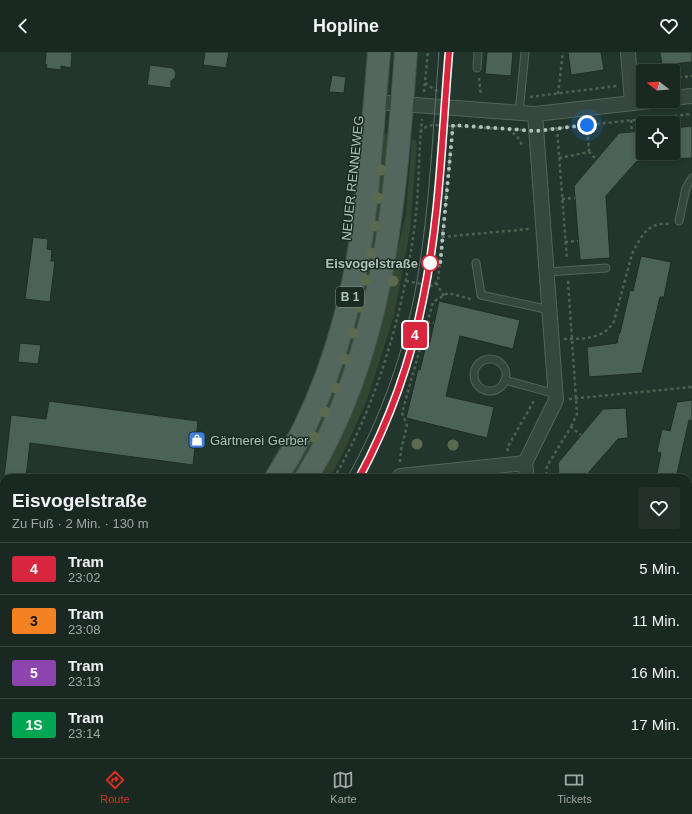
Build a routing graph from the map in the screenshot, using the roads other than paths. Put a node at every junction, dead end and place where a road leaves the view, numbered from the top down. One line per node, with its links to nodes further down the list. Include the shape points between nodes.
1 (380, 52): 9 (main road, NEUER RENNEWEG / B 1)
2 (406, 52): 12 (main road, B 1)
3 (478, 52): 6 (lane)
4 (524, 52): 13 (lane)
5 (628, 52): 10 (street)
6 (477, 68)
7 (692, 96): 8 (street)
8 (680, 97)
9 (375, 102): 12 (street); 25 (main road, NEUER RENNEWEG / B 1, via 362,231 340,336 316,405 296,446)
10 (632, 103): 11 (street); 14 (street)
11 (636, 103)
12 (401, 104): 13 (street); 26 (main road, B 1, via 389,229 376,302 346,399)
13 (519, 113): 14 (street)
14 (535, 114): 19 (street)
15 (692, 178): 16 (lane, via 686,188)
16 (679, 220)
17 (476, 263): 20 (lane, via 481,295)
18 (606, 268): 19 (lane)
19 (547, 272): 20 (street)
20 (550, 310): 22 (street)
21 (505, 380): 21 (lane, via 504,369 497,361 482,361 475,370 475,380 487,390 498,388); 22 (lane)
22 (556, 397): 23 (street)
23 (525, 463): 24 (street); 28 (street)
24 (465, 473): 27 (street)
25 (278, 474)
26 (308, 474)
27 (443, 474)
28 (526, 474)

